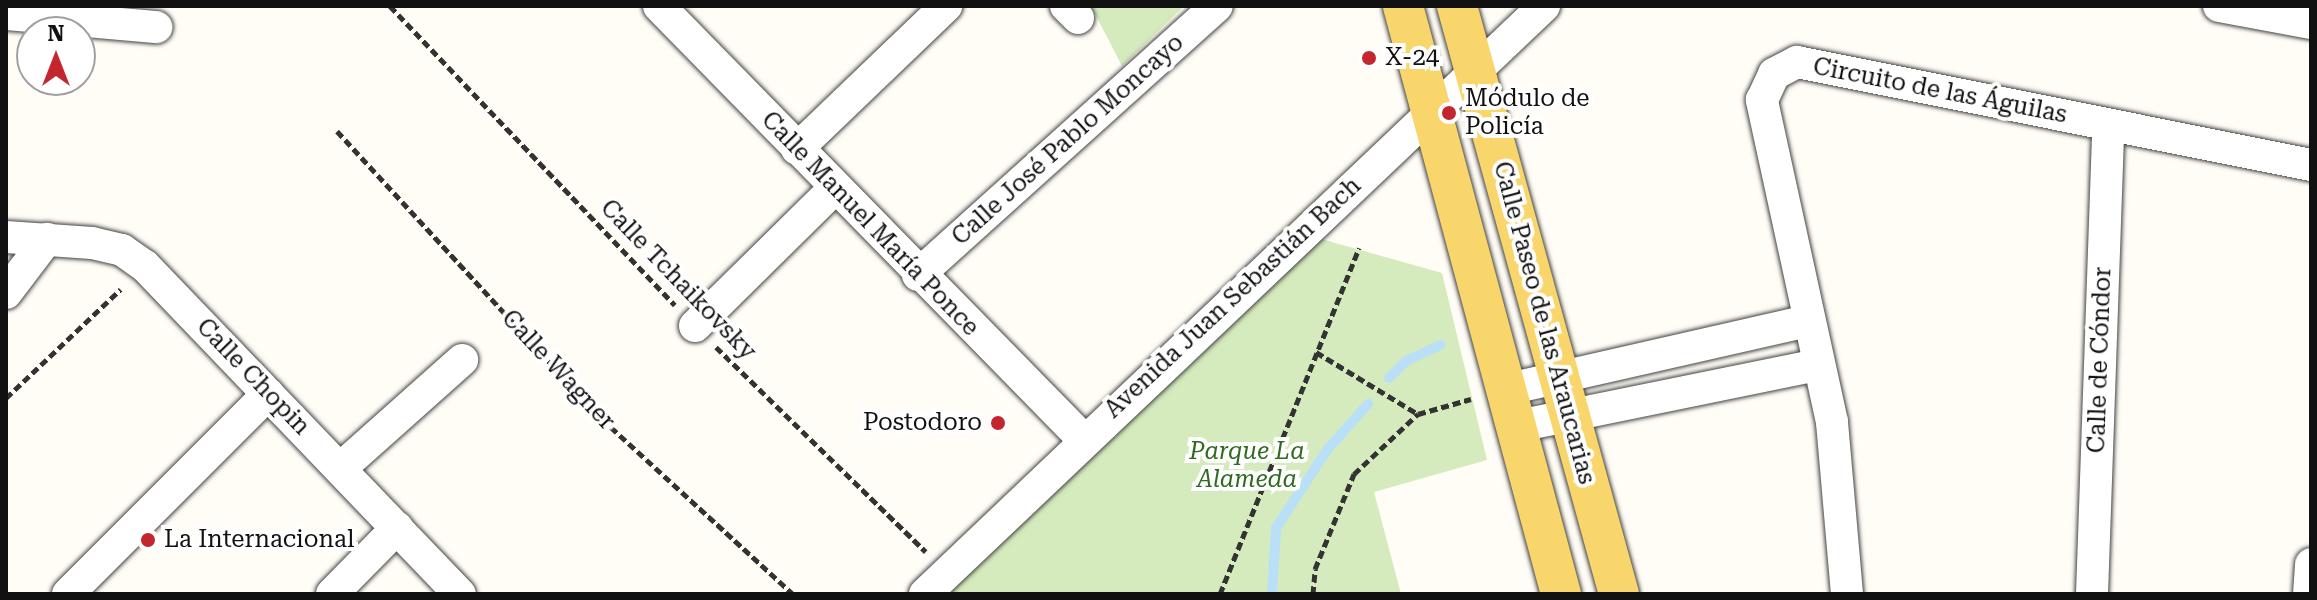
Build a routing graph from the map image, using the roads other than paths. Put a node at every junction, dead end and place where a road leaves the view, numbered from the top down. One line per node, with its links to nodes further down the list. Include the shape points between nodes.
1 (659, 6): 14 (street, Calle Manuel María Ponce)
2 (946, 6): 14 (street)
3 (1217, 6): 19 (street, Calle José Pablo Moncayo)
4 (1403, 6): 12 (main road)
5 (1457, 6): 11 (main road, Calle Paseo de las Araucarias)
6 (1544, 6): 11 (street, Avenida Juan Sebastián Bach)
7 (2219, 6): 9 (street)
8 (6, 14): 10 (street)
9 (2295, 16)
10 (156, 27)
11 (1474, 71): 12 (street, Avenida Juan Sebastián Bach); 25 (main road, Calle Paseo de las Araucarias)
12 (1430, 114): 26 (main road); 30 (street, Avenida Juan Sebastián Bach)
13 (2108, 125): 15 (street, Circuito de las Águilas); 21 (street, Circuito de las Águilas, via 1797,62 1774,74 1762,100); 41 (street, Calle de Cóndor)
14 (797, 149): 16 (street, Calle Manuel María Ponce)
15 (2311, 165)
16 (835, 188): 19 (street, Calle Manuel María Ponce); 22 (street)
17 (6, 237): 18 (street, Calle Chopin)
18 (47, 239): 20 (street); 27 (street, Calle Chopin, via 122,250 145,266)
19 (918, 275): 30 (street, Calle Manuel María Ponce)
20 (6, 293)
21 (1808, 321): 24 (street, Circuito de las Águilas); 25 (street)
22 (695, 326)
23 (462, 360): 31 (street)
24 (1817, 365): 28 (street); 40 (street, Circuito de las Águilas, via 1832,422)
25 (1560, 377): 26 (street); 28 (main road, Calle Paseo de las Araucarias)
26 (1504, 390): 29 (main road)
27 (268, 394): 31 (street, Calle Chopin); 35 (street)
28 (1570, 415): 29 (street); 39 (main road, Calle Paseo de las Araucarias)
29 (1513, 427): 38 (main road)
30 (1083, 439): 34 (street, Avenida Juan Sebastián Bach)
31 (342, 467): 32 (street, Calle Chopin)
32 (397, 528): 36 (street); 37 (street, Calle Chopin)
33 (2311, 564): 42 (street)
34 (936, 583)
35 (68, 594)
36 (332, 594)
37 (460, 594)
38 (1561, 594)
39 (1619, 594)
40 (1847, 594)
41 (2092, 594)
42 (2309, 594)

